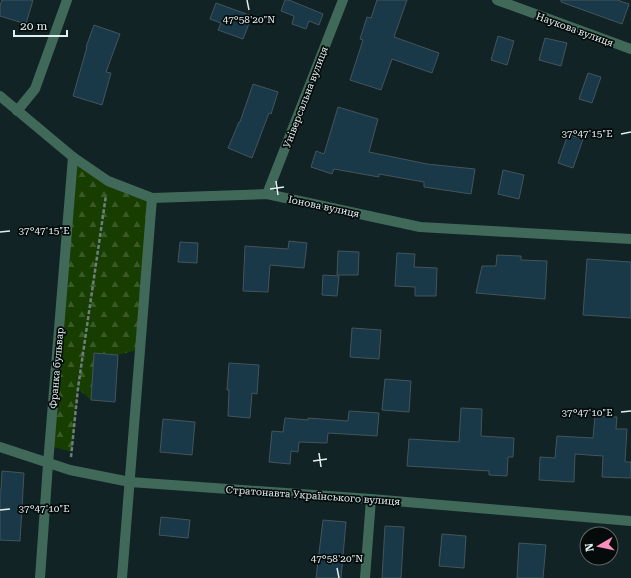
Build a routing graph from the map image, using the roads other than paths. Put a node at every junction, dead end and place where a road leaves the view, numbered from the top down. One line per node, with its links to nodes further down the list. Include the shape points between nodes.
1 (67, 0): 6 (street, via 35,89)
2 (343, 0): 8 (street, Універсальна вулиця)
3 (497, 0): 4 (street, Наукова вулиця)
4 (631, 49)
5 (0, 96): 6 (street, Іонова вулиця)
6 (17, 111): 7 (street, Іонова вулиця)
7 (73, 157): 9 (street, Іонова вулиця, via 108,181); 12 (street, Франка бульвар)
8 (267, 194): 9 (street, Іонова вулиця); 10 (street, Іонова вулиця, via 420,226)
9 (152, 198): 13 (street)
10 (631, 239)
11 (0, 447): 12 (street, Стратонавта Українського вулиця)
12 (48, 464): 13 (street, Стратонавта Українського вулиця); 16 (street, Франка бульвар)
13 (130, 482): 14 (street, Стратонавта Українського вулиця); 17 (street)
14 (371, 499): 15 (street, Стратонавта Українського вулиця); 18 (street)
15 (631, 521)
16 (40, 578)
17 (122, 578)
18 (365, 578)

